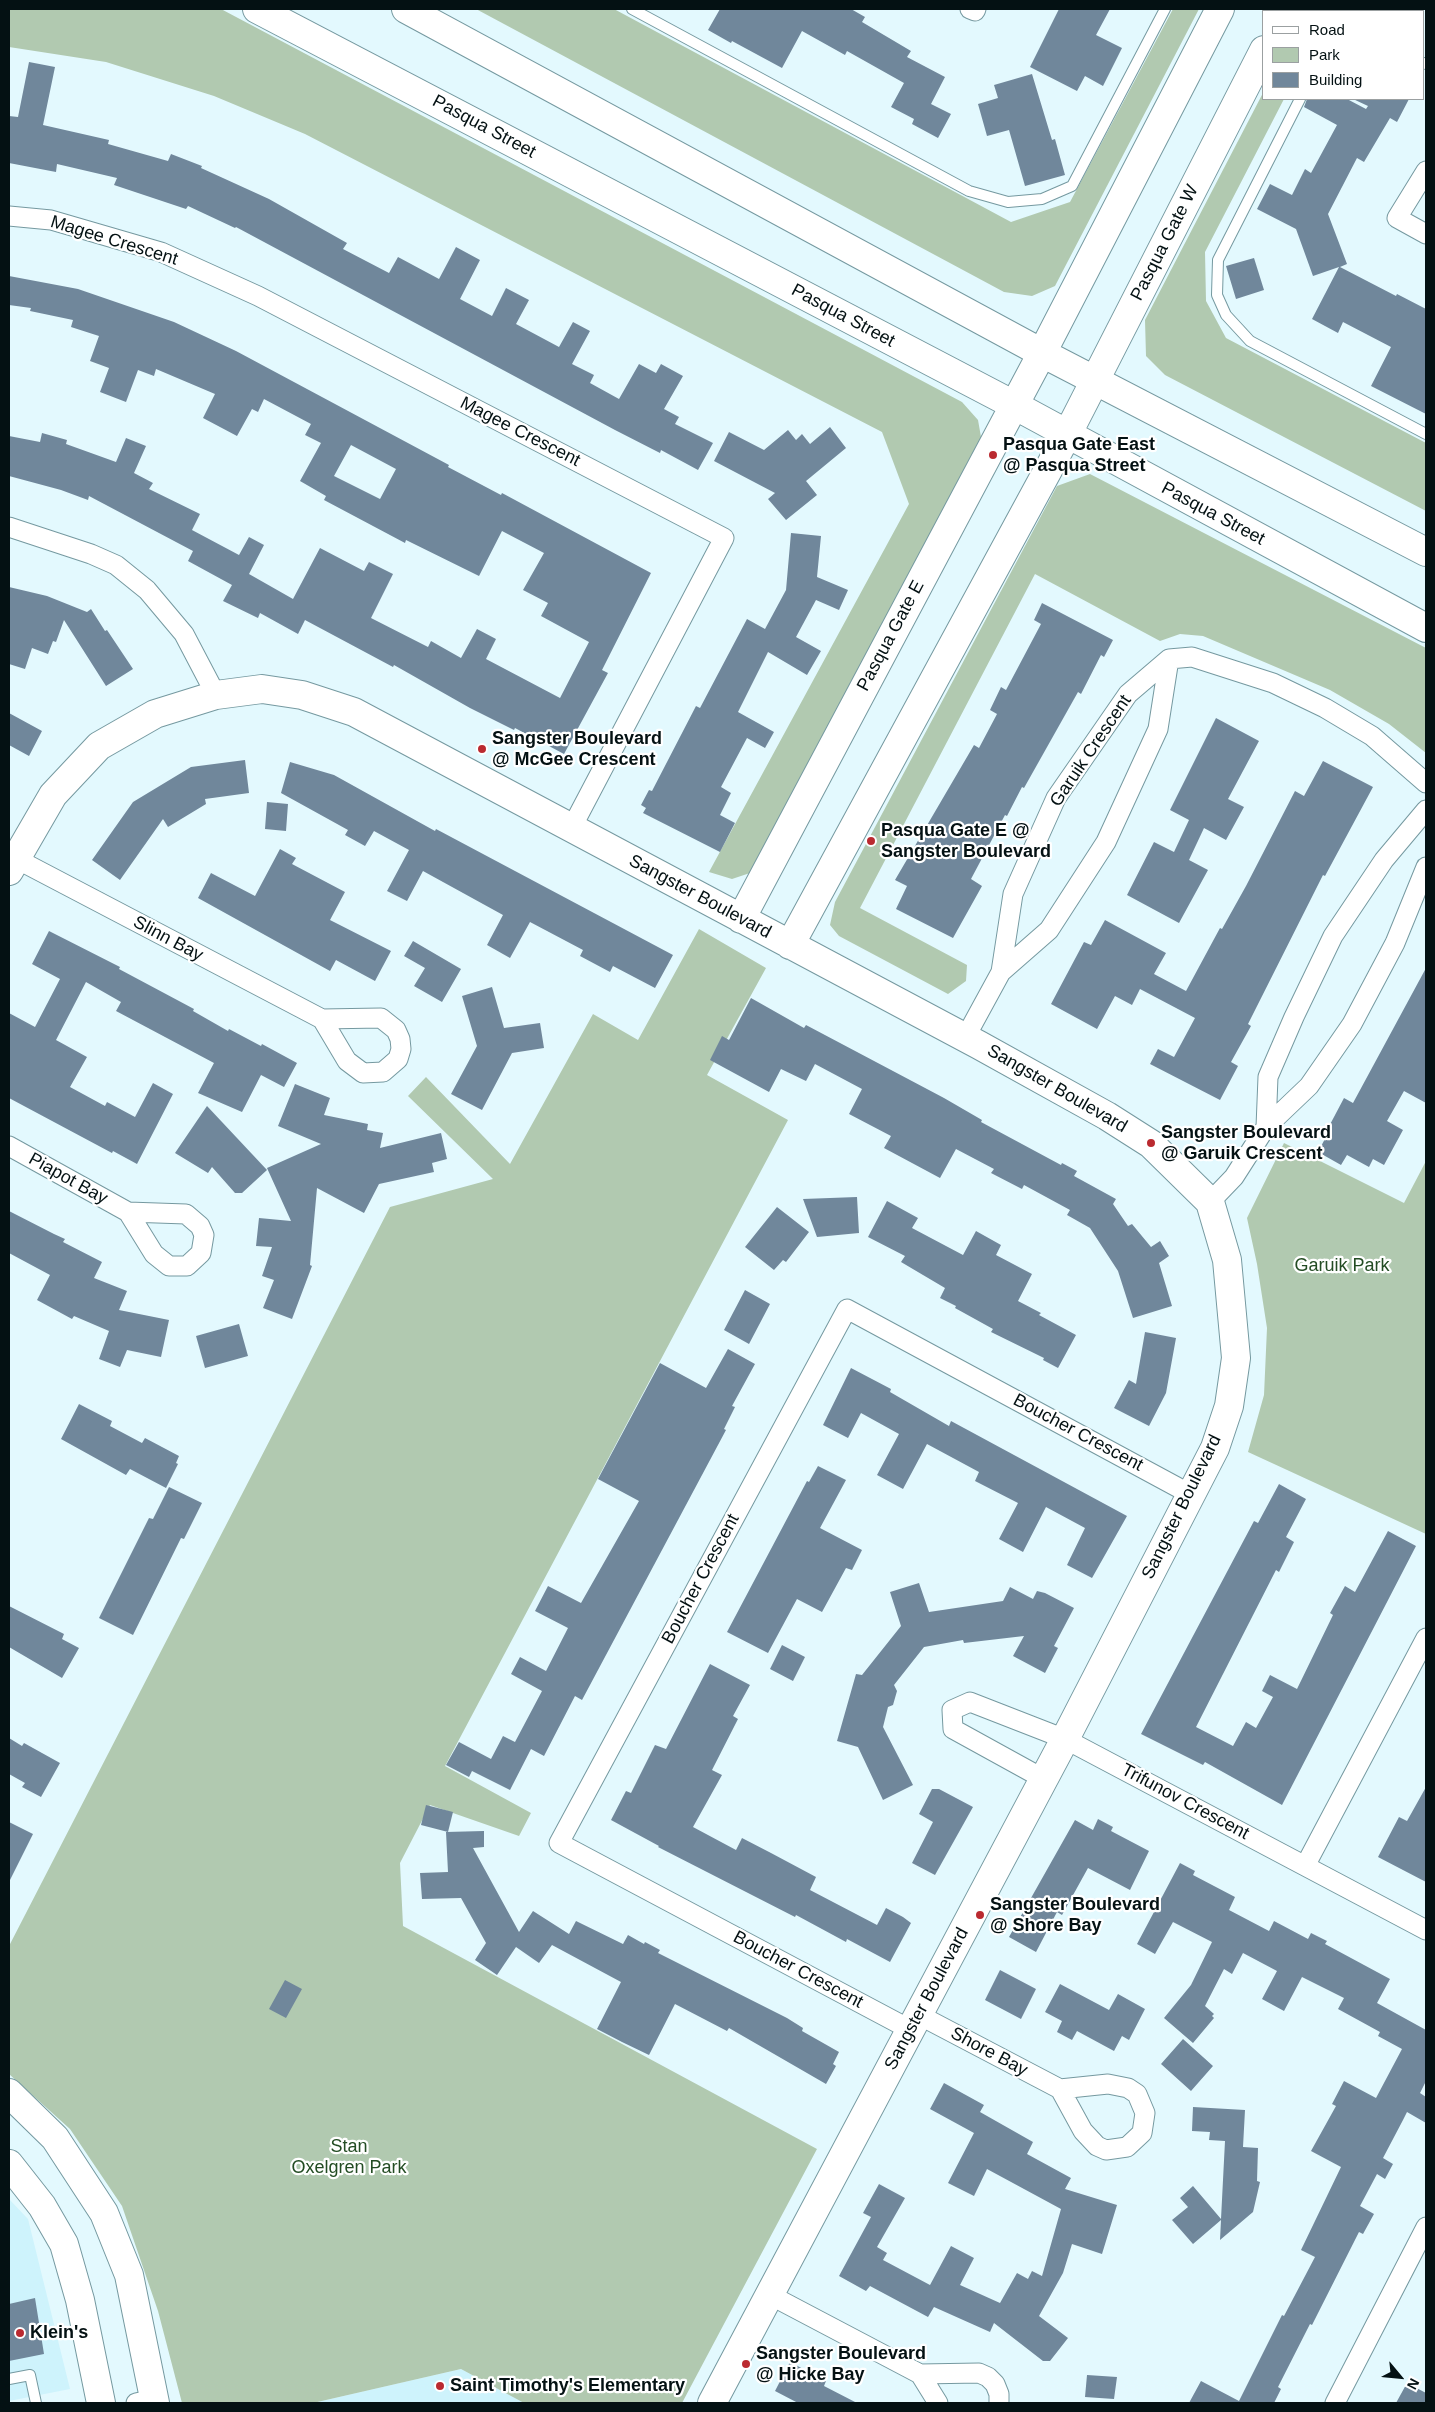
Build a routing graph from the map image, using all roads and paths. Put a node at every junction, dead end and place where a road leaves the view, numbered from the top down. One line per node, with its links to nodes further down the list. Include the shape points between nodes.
1 (257, 9): 15 (street, Pasqua Street)
2 (406, 9): 13 (street)
3 (632, 9): 6 (lane, via 969,191 1008,202 1042,199 1072,186)
4 (970, 9): 5 (street, via 975,12)
5 (976, 9)
6 (1165, 9)
7 (1220, 9): 13 (street)
8 (1262, 54): 14 (street, Pasqua Gate W)
9 (1299, 100): 16 (lane, via 1218,260 1217,295 1226,315 1250,341)
10 (1426, 171): 12 (street, via 1397,218)
11 (9, 216): 25 (street, Magee Crescent, via 51,220 161,252 258,296 724,538)
12 (1426, 234)
13 (1042, 353): 14 (street); 15 (street, Pasqua Gate E)
14 (1095, 380): 17 (street, Pasqua Gate W); 19 (street)
15 (1014, 405): 17 (street, Pasqua Street); 28 (street, Pasqua Gate E)
16 (1426, 434)
17 (1067, 435): 20 (street, Pasqua Street); 29 (street)
18 (9, 527): 22 (street, via 116,565 147,590 184,634)
19 (1426, 552)
20 (1426, 628)
21 (1169, 659): 23 (street, via 1192,657 1273,683 1325,708 1372,736); 30 (street, Garuik Crescent, via 1158,729 1106,842 1049,930); 30 (street, Garuik Crescent, via 1128,694 1056,798 1014,894)
22 (216, 695): 25 (street, Sangster Boulevard, via 262,690 302,694 354,712); 26 (street, Sangster Boulevard, via 155,714 99,746 54,795)
23 (1426, 783)
24 (1426, 810): 33 (street, via 1384,860 1333,936 1268,1077)
25 (572, 829): 28 (street, Sangster Boulevard)
26 (11, 862): 31 (street, Slinn Bay)
27 (1426, 867): 33 (street, via 1395,943 1352,1024 1309,1086)
28 (741, 919): 29 (street, Sangster Boulevard)
29 (790, 945): 32 (street, Sangster Boulevard)
30 (1002, 972): 32 (street, Garuik Crescent)
31 (322, 1019)
32 (965, 1038): 35 (street, Sangster Boulevard, via 1107,1116 1151,1144)
33 (1266, 1126): 35 (street, via 1234,1177)
34 (9, 1146): 36 (street, Piapot Bay)
35 (1210, 1202): 37 (street, Sangster Boulevard, via 1227,1260 1236,1358 1229,1406 1215,1448)
36 (128, 1212)
37 (1190, 1494): 39 (street, Sangster Boulevard); 43 (street, Boucher Crescent, via 847,1309 559,1842)
38 (1426, 1638): 41 (street)
39 (1065, 1739): 40 (street, Sangster Boulevard); 40 (street, Trifunov Crescent, via 970,1702 952,1710 953,1729); 41 (street, Trifunov Crescent)
40 (1042, 1778): 43 (street, Sangster Boulevard)
41 (1305, 1866): 42 (street, Trifunov Crescent)
42 (1426, 1930)
43 (915, 2022): 44 (street, Shore Bay); 48 (street, Sangster Boulevard)
44 (1060, 2089): 44 (street, via 1083,2131 1097,2146 1106,2150 1127,2147 1142,2133 1145,2113 1140,2099 1128,2088 1108,2084)
45 (9, 2092): 51 (street, via 56,2138 104,2213 128,2275)
46 (9, 2164): 53 (street, via 42,2206 64,2244 80,2300)
47 (1426, 2227): 57 (street)
48 (770, 2294): 49 (street); 54 (street, Sangster Boulevard)
49 (920, 2374): 55 (street); 56 (street, via 979,2372 995,2384)
50 (9, 2379): 52 (lane, via 30,2375)
51 (148, 2402)
52 (36, 2403)
53 (101, 2403)
54 (712, 2403)
55 (938, 2403)
56 (999, 2403)
57 (1335, 2403)

